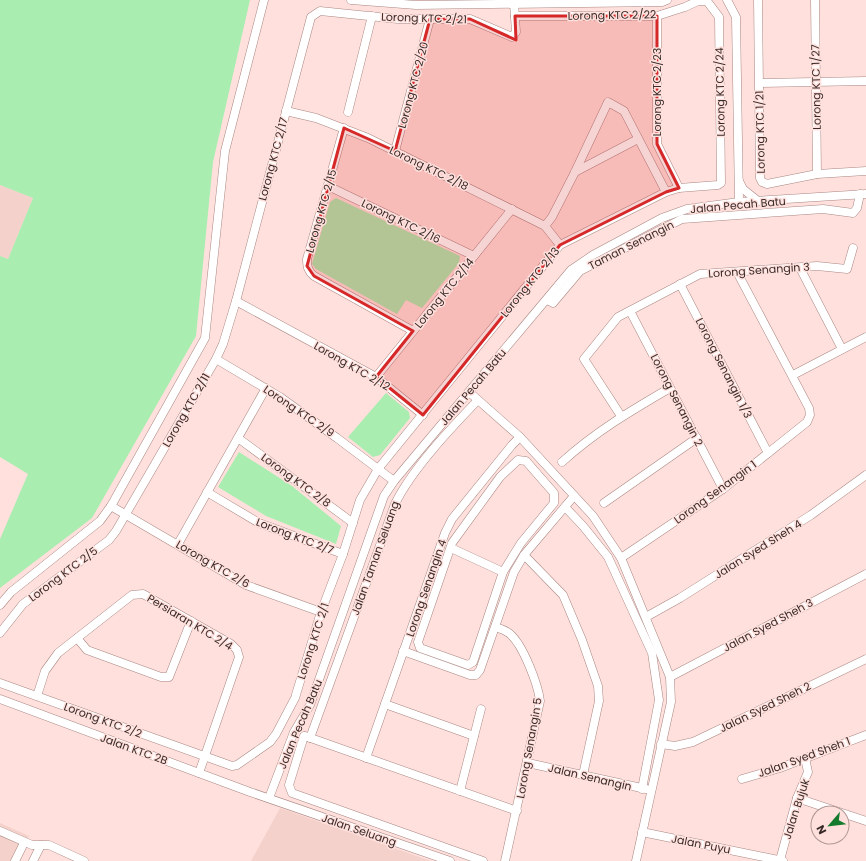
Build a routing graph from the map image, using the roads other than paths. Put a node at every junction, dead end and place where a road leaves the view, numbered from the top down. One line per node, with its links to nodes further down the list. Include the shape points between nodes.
1 (264, 0): 70 (street, via 224,155 205,338)
2 (351, 0): 8 (street, via 416,5)
3 (667, 0): 8 (street)
4 (727, 0): 25 (street, via 736,17)
5 (758, 0): 16 (street, Lorong KTC 1/21)
6 (816, 0): 15 (street, Lorong KTC 1/27)
7 (707, 1): 11 (street, Lorong KTC 2/22, via 698,1); 26 (street, Lorong KTC 2/24, via 719,17 722,181)
8 (514, 3): 10 (street)
9 (372, 16): 12 (street, Lorong KTC 2/21, via 320,11); 13 (street, Lorong KTC 2/21); 18 (street)
10 (515, 16): 11 (street, Lorong KTC 2/22); 13 (street, Lorong KTC 2/21, via 516,32 512,37 470,19)
11 (657, 16): 28 (street, Lorong KTC 2/23, via 657,144)
12 (311, 17): 17 (street, Lorong KTC 2/17)
13 (430, 19): 21 (street, Lorong KTC 2/20)
14 (866, 81): 15 (street)
15 (816, 82): 16 (street); 24 (street, Lorong KTC 1/27)
16 (760, 83): 24 (street, Lorong KTC 1/21, via 762,182 767,184)
17 (286, 111): 19 (street, Lorong KTC 2/18); 42 (street, Lorong KTC 2/17)
18 (348, 112)
19 (344, 128): 21 (street, Lorong KTC 2/18); 27 (street, Lorong KTC 2/15)
20 (638, 139): 23 (street); 23 (street, via 624,111 608,102); 29 (street)
21 (395, 151): 33 (street, Lorong KTC 2/18)
22 (866, 171): 24 (street, Lorong KTC 1/21)
23 (575, 172): 34 (street)
24 (817, 174)
25 (738, 180): 31 (street, via 743,189); 32 (street)
26 (718, 185): 28 (street, Lorong KTC 2/13)
27 (328, 186): 37 (street, Lorong KTC 2/16); 44 (street, Lorong KTC 2/15, via 307,259 310,272)
28 (679, 188): 29 (street, Lorong KTC 2/13)
29 (666, 192): 35 (street, Lorong KTC 2/13)
30 (863, 194): 31 (street, Jalan Pecah Batu); 41 (street, Taman Senangin, via 853,213 822,209 682,219 584,269 553,303)
31 (758, 201): 32 (street, Jalan Pecah Batu)
32 (739, 202): 41 (street, Jalan Pecah Batu, via 687,209 662,218 583,260 571,270)
33 (512, 209): 34 (street, Lorong KTC 2/18); 37 (street, Lorong KTC 2/14)
34 (545, 226): 35 (street, Lorong KTC 2/18)
35 (560, 245): 54 (street, Lorong KTC 2/13)
36 (852, 248): 38 (street, Lorong Senangin 3, via 847,269 817,266)
37 (474, 256): 44 (street, Lorong KTC 2/14)
38 (800, 268): 39 (street, Lorong Senangin 3); 46 (street)
39 (737, 272): 40 (street, Lorong Senangin 3, via 700,274); 48 (street)
40 (680, 284): 43 (street, Lorong Senangin 3); 59 (street, Lorong Senangin 1/3)
41 (547, 300): 52 (street, Jalan Pecah Batu)
42 (236, 301): 47 (street, Lorong KTC 2/11); 49 (street, Lorong KTC 2/12)
43 (630, 311): 51 (street, Lorong Senangin 2); 55 (street, Lorong Senangin 3, via 618,317 584,359)
44 (413, 331): 49 (street, Lorong KTC 2/14)
45 (866, 337): 46 (street)
46 (842, 349): 48 (street)
47 (216, 359): 50 (street, Lorong KTC 2/9); 72 (street, Lorong KTC 2/11)
48 (793, 375): 59 (street, Lorong Senangin 1, via 810,415 807,422)
49 (376, 377): 54 (street, Lorong KTC 2/12)
50 (266, 388): 57 (street); 61 (street, Lorong KTC 2/9)
51 (670, 388): 55 (street); 58 (street, Lorong Senangin 2)
52 (469, 392): 53 (street); 65 (street, Jalan Pecah Batu)
53 (478, 400): 56 (street); 105 (street, Jalan Taman Seluang, via 453,426 401,490)
54 (422, 414): 61 (street)
55 (621, 416): 60 (street)
56 (520, 437): 62 (street, Lorong Senangin 4); 68 (street)
57 (238, 438): 67 (street); 74 (street, Lorong KTC 2/8)
58 (697, 438): 66 (street, Lorong Senangin 2); 69 (street)
59 (768, 453): 66 (street, Lorong Senangin 1)
60 (562, 462)
61 (378, 469): 65 (street, Lorong KTC 2/9); 74 (street, Lorong KTC 2/1, via 360,500)
62 (492, 471): 64 (street); 85 (street, Lorong Senangin 4, via 452,519)
63 (866, 475): 86 (street, Jalan Syed Sheh 4, via 810,515)
64 (500, 477): 73 (street, via 514,463 522,460 526,462 554,493 554,503); 77 (street, via 464,524)
65 (394, 481): 102 (street, Jalan Pecah Batu, via 378,510 310,705)
66 (723, 489): 80 (street, Lorong Senangin 1)
67 (207, 492): 76 (street); 78 (street, Lorong KTC 2/7, via 259,523)
68 (574, 496): 71 (street); 80 (street, via 593,516)
69 (604, 503)
70 (111, 506): 72 (street, Lorong KTC 2/6); 83 (street, via 94,528 11,592)
71 (565, 507): 75 (street); 114 (street, via 608,557 652,653 660,700)
72 (125, 514): 76 (street, Lorong KTC 2/6); 90 (street, Lorong KTC 2/5, via 109,540 23,604)
73 (541, 519): 75 (street); 81 (street, via 521,543)
74 (353, 523): 78 (street, Lorong KTC 2/1)
75 (550, 525): 79 (street)
76 (178, 544): 84 (street, Lorong KTC 2/6, via 246,584)
77 (451, 548): 81 (street); 87 (street)
78 (344, 554): 84 (street, Lorong KTC 2/1)
79 (524, 555): 89 (street, via 514,572); 112 (street, via 562,595 582,640 598,686 599,701)
80 (621, 558): 86 (street)
81 (503, 572): 92 (street)
82 (866, 574): 96 (street, Jalan Syed Sheh 3)
83 (0, 605)
84 (321, 612): 107 (street, Lorong KTC 2/1, via 295,698 270,742 237,765 232,766)
85 (416, 616): 87 (street); 94 (street, Lorong Senangin 4)
86 (646, 617): 96 (street)
87 (426, 620): 92 (street, via 418,645 441,656 470,665)
88 (191, 621): 91 (street, Persiaran KTC 2/4, via 138,593); 91 (street, via 169,677 161,677 87,650); 107 (street, Persiaran KTC 2/4, via 231,644 239,657)
89 (496, 627): 93 (street); 110 (street, Lorong Senangin 5, via 510,634 522,652 539,688 540,701)
90 (0, 633)
91 (77, 638): 98 (street, Persiaran KTC 2/4, via 58,653 45,671)
92 (481, 639): 93 (street)
93 (490, 642): 94 (street, via 476,675)
94 (403, 651): 100 (street, Lorong Senangin 4)
95 (866, 659): 106 (street, Jalan Syed Sheh 2, via 693,742 675,746)
96 (670, 677): 106 (street, via 671,702)
97 (0, 683): 98 (street, Lorong KTC 2/2)
98 (37, 696): 107 (street, Lorong KTC 2/2)
99 (0, 699): 111 (street, Jalan KTC 2B)
100 (385, 704): 104 (street); 108 (street, Lorong Senangin 4)
101 (481, 709): 104 (street)
102 (294, 732): 105 (street); 117 (street, Jalan Pecah Batu)
103 (866, 735): 109 (street, Jalan Syed Sheh 1)
104 (474, 736): 115 (street)
105 (307, 737): 108 (street); 130 (street, Jalan Taman Seluang, via 289,785 292,793)
106 (662, 744): 116 (street)
107 (205, 756): 111 (street, Persiaran KTC 2/4)
108 (366, 758): 115 (street)
109 (805, 758): 113 (street, Jalan Syed Sheh 1); 118 (street, Jalan Bujuk, via 808,772)
110 (528, 763): 112 (street, Jalan Senangin); 119 (street, Lorong Senangin 5)
111 (199, 773): 117 (street, Jalan KTC 2B)
112 (583, 775): 114 (street, Jalan Senangin)
113 (742, 779)
114 (642, 788): 116 (street, Jalan Senangin)
115 (460, 791): 119 (street)
116 (652, 791): 122 (street)
117 (269, 798): 129 (street, Jalan Seluang)
118 (797, 798): 120 (street); 125 (street, Jalan Bujuk)
119 (517, 811): 131 (street, Lorong Senangin 5)
120 (866, 821)
121 (0, 831): 123 (street)
122 (642, 832): 125 (street, Jalan Puyu); 132 (street)
123 (24, 843): 124 (street); 126 (street)
124 (41, 845): 127 (street); 128 (street, via 49,845)
125 (782, 860)
126 (15, 861)
127 (33, 861)
128 (84, 861)
129 (450, 861)
130 (483, 861)
131 (505, 861)
132 (636, 861)

